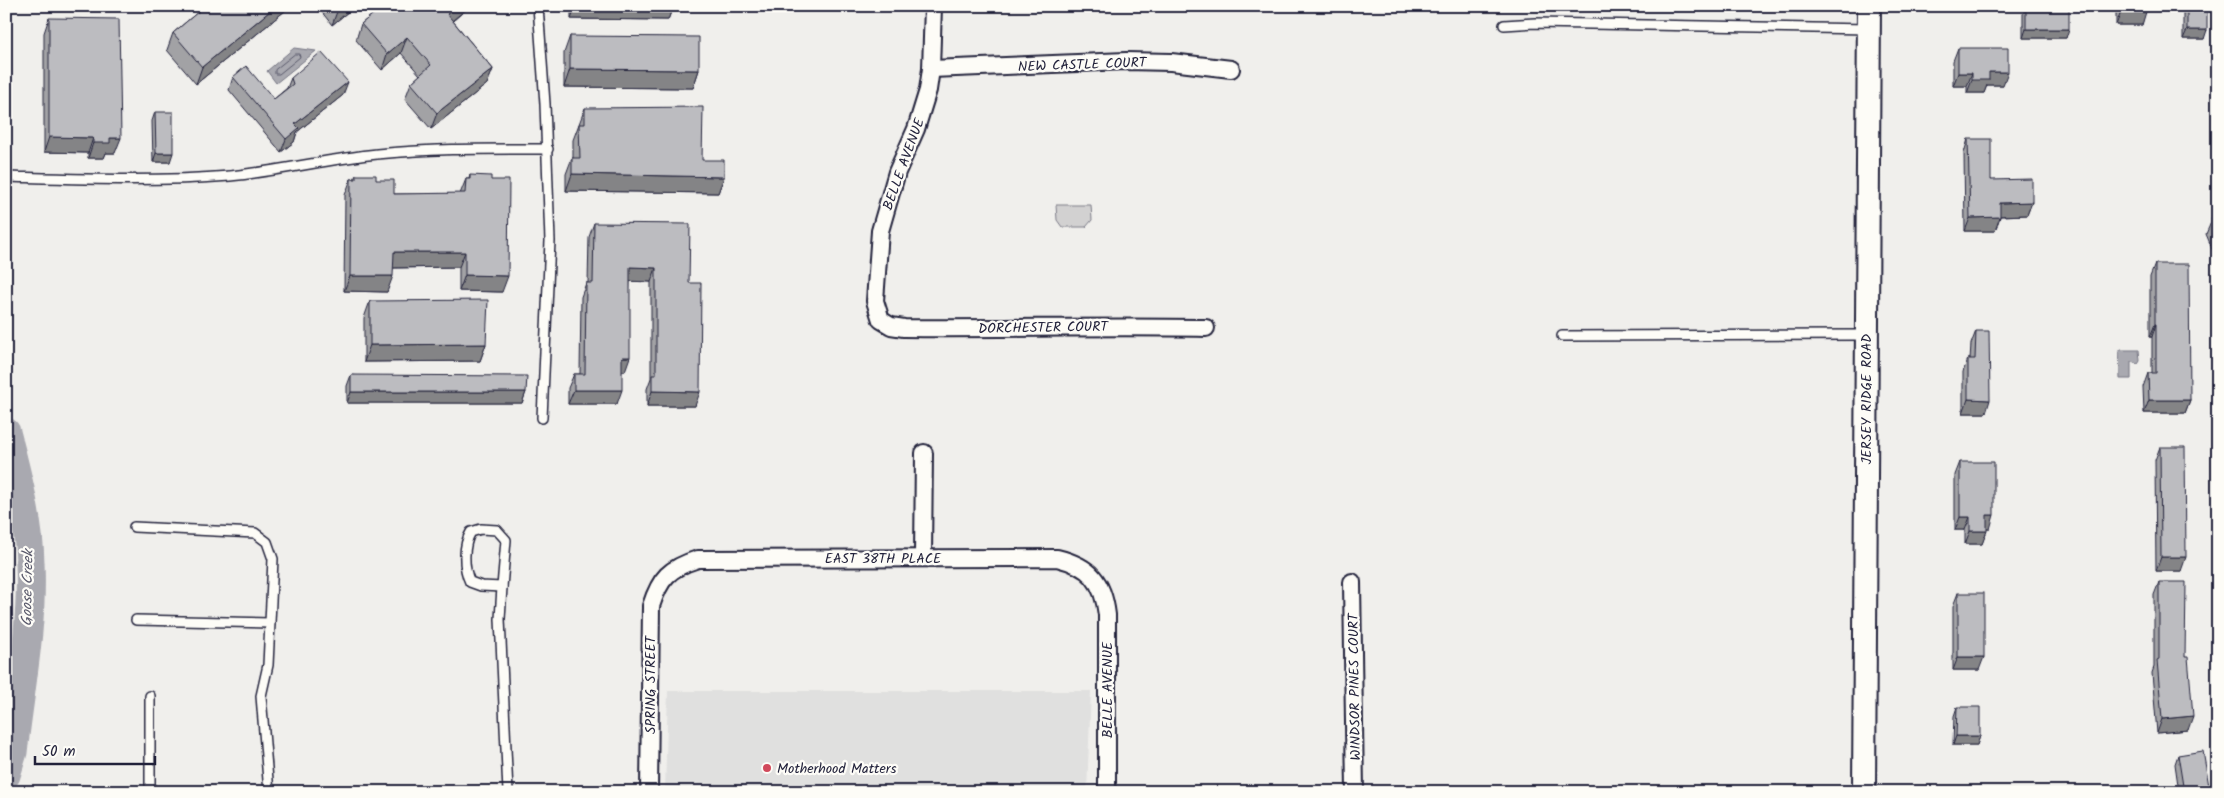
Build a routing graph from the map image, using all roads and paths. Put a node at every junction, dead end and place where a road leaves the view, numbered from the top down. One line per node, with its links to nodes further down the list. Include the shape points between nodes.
1 (538, 6): 8 (lane)
2 (933, 6): 6 (street, BELLE AVENUE)
3 (1869, 6): 5 (main road, JERSEY RIDGE ROAD)
4 (1504, 24): 5 (lane)
5 (1868, 29): 12 (main road, JERSEY RIDGE ROAD)
6 (931, 69): 7 (street, NEW CASTLE COURT, via 1126,61); 10 (street, BELLE AVENUE, via 923,109 897,172 880,231 875,301)
7 (1231, 69)
8 (548, 149): 9 (lane, via 376,154 286,170 228,176); 14 (lane, via 550,241)
9 (6, 177)
10 (881, 320): 11 (street, DORCHESTER COURT, via 904,328)
11 (1206, 328)
12 (1866, 335): 13 (lane); 31 (main road, JERSEY RIDGE ROAD)
13 (1562, 336)
14 (542, 418)
15 (924, 453): 17 (street)
16 (134, 527): 23 (lane, via 254,533 267,542 273,559)
17 (923, 557): 18 (street, EAST 38TH PLACE, via 698,559 671,570); 21 (street, EAST 38TH PLACE, via 1057,558 1072,562 1096,578)
18 (661, 581): 28 (street, SPRING STREET, via 651,606 650,621)
19 (1352, 582): 30 (street, WINDSOR PINES COURT)
20 (502, 587): 20 (lane, via 470,582 466,574 466,541 471,532 497,530 506,540); 27 (lane, via 500,619)
21 (1101, 588): 29 (street, BELLE AVENUE, via 1107,615)
22 (136, 620): 23 (lane)
23 (270, 623): 26 (lane, via 268,665 261,696)
24 (150, 696): 25 (lane)
25 (150, 792)
26 (269, 792)
27 (508, 792)
28 (650, 792)
29 (1107, 792)
30 (1355, 792)
31 (1864, 792)

